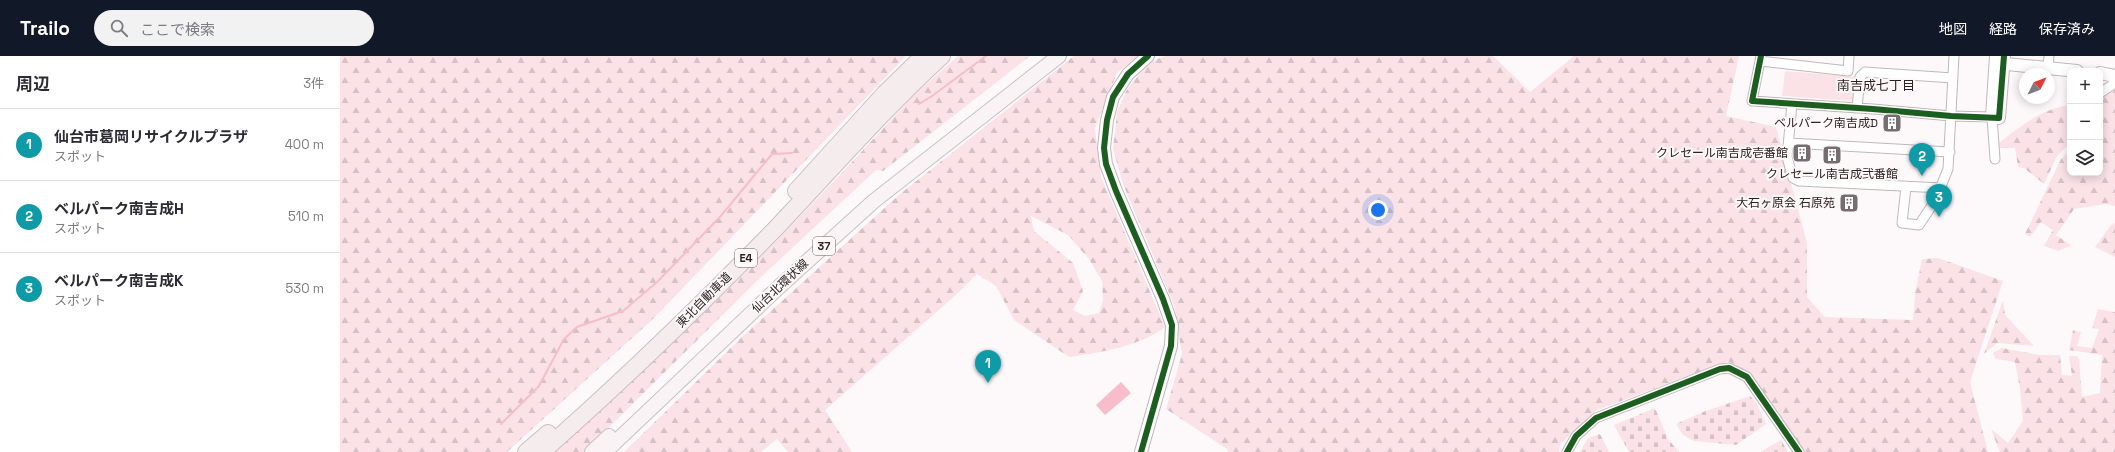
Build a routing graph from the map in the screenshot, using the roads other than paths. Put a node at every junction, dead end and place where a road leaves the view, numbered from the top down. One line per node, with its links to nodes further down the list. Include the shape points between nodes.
1 (923, 56): 25 (highway, 東北自動車道 / E4, via 677,312)
2 (942, 56): 26 (highway, 東北自動車道 / E4, via 896,100 778,226 696,308)
3 (1044, 56): 27 (main road, 仙台北環状線 / 37, via 923,149 866,197 763,289)
4 (1058, 56): 28 (main road, 仙台北環状線 / 37, via 874,201)
5 (1148, 56): 29 (street, via 1128,74 1113,97 1104,148 1106,164 1116,191 1172,325 1171,346)
6 (1849, 56): 8 (street, via 1848,71)
7 (1954, 56): 14 (street)
8 (1761, 59): 16 (street, via 1752,101)
9 (2000, 60): 10 (street); 19 (street)
10 (2048, 62): 11 (street)
11 (2068, 68)
12 (2103, 74): 13 (street)
13 (2115, 77): 15 (street, via 2112,84)
14 (1953, 78): 17 (street, via 1865,72 1860,77); 18 (street)
15 (2103, 91)
16 (1792, 104): 17 (street); 20 (street)
17 (1857, 108): 18 (street)
18 (1951, 116): 19 (street); 21 (street)
19 (1992, 117): 22 (street)
20 (1789, 143): 21 (street); 23 (street, via 1787,157 1794,178 1799,181)
21 (1950, 152): 24 (street)
22 (1994, 159)
23 (1906, 187): 24 (street); 24 (street, via 1902,224 1919,225)
24 (1942, 188)
25 (526, 452)
26 (542, 452)
27 (592, 452)
28 (605, 452)
29 (1141, 452)
30 (1567, 452): 31 (street, via 1576,436 1598,416 1720,369 1729,368 1747,377)
31 (1799, 452)

